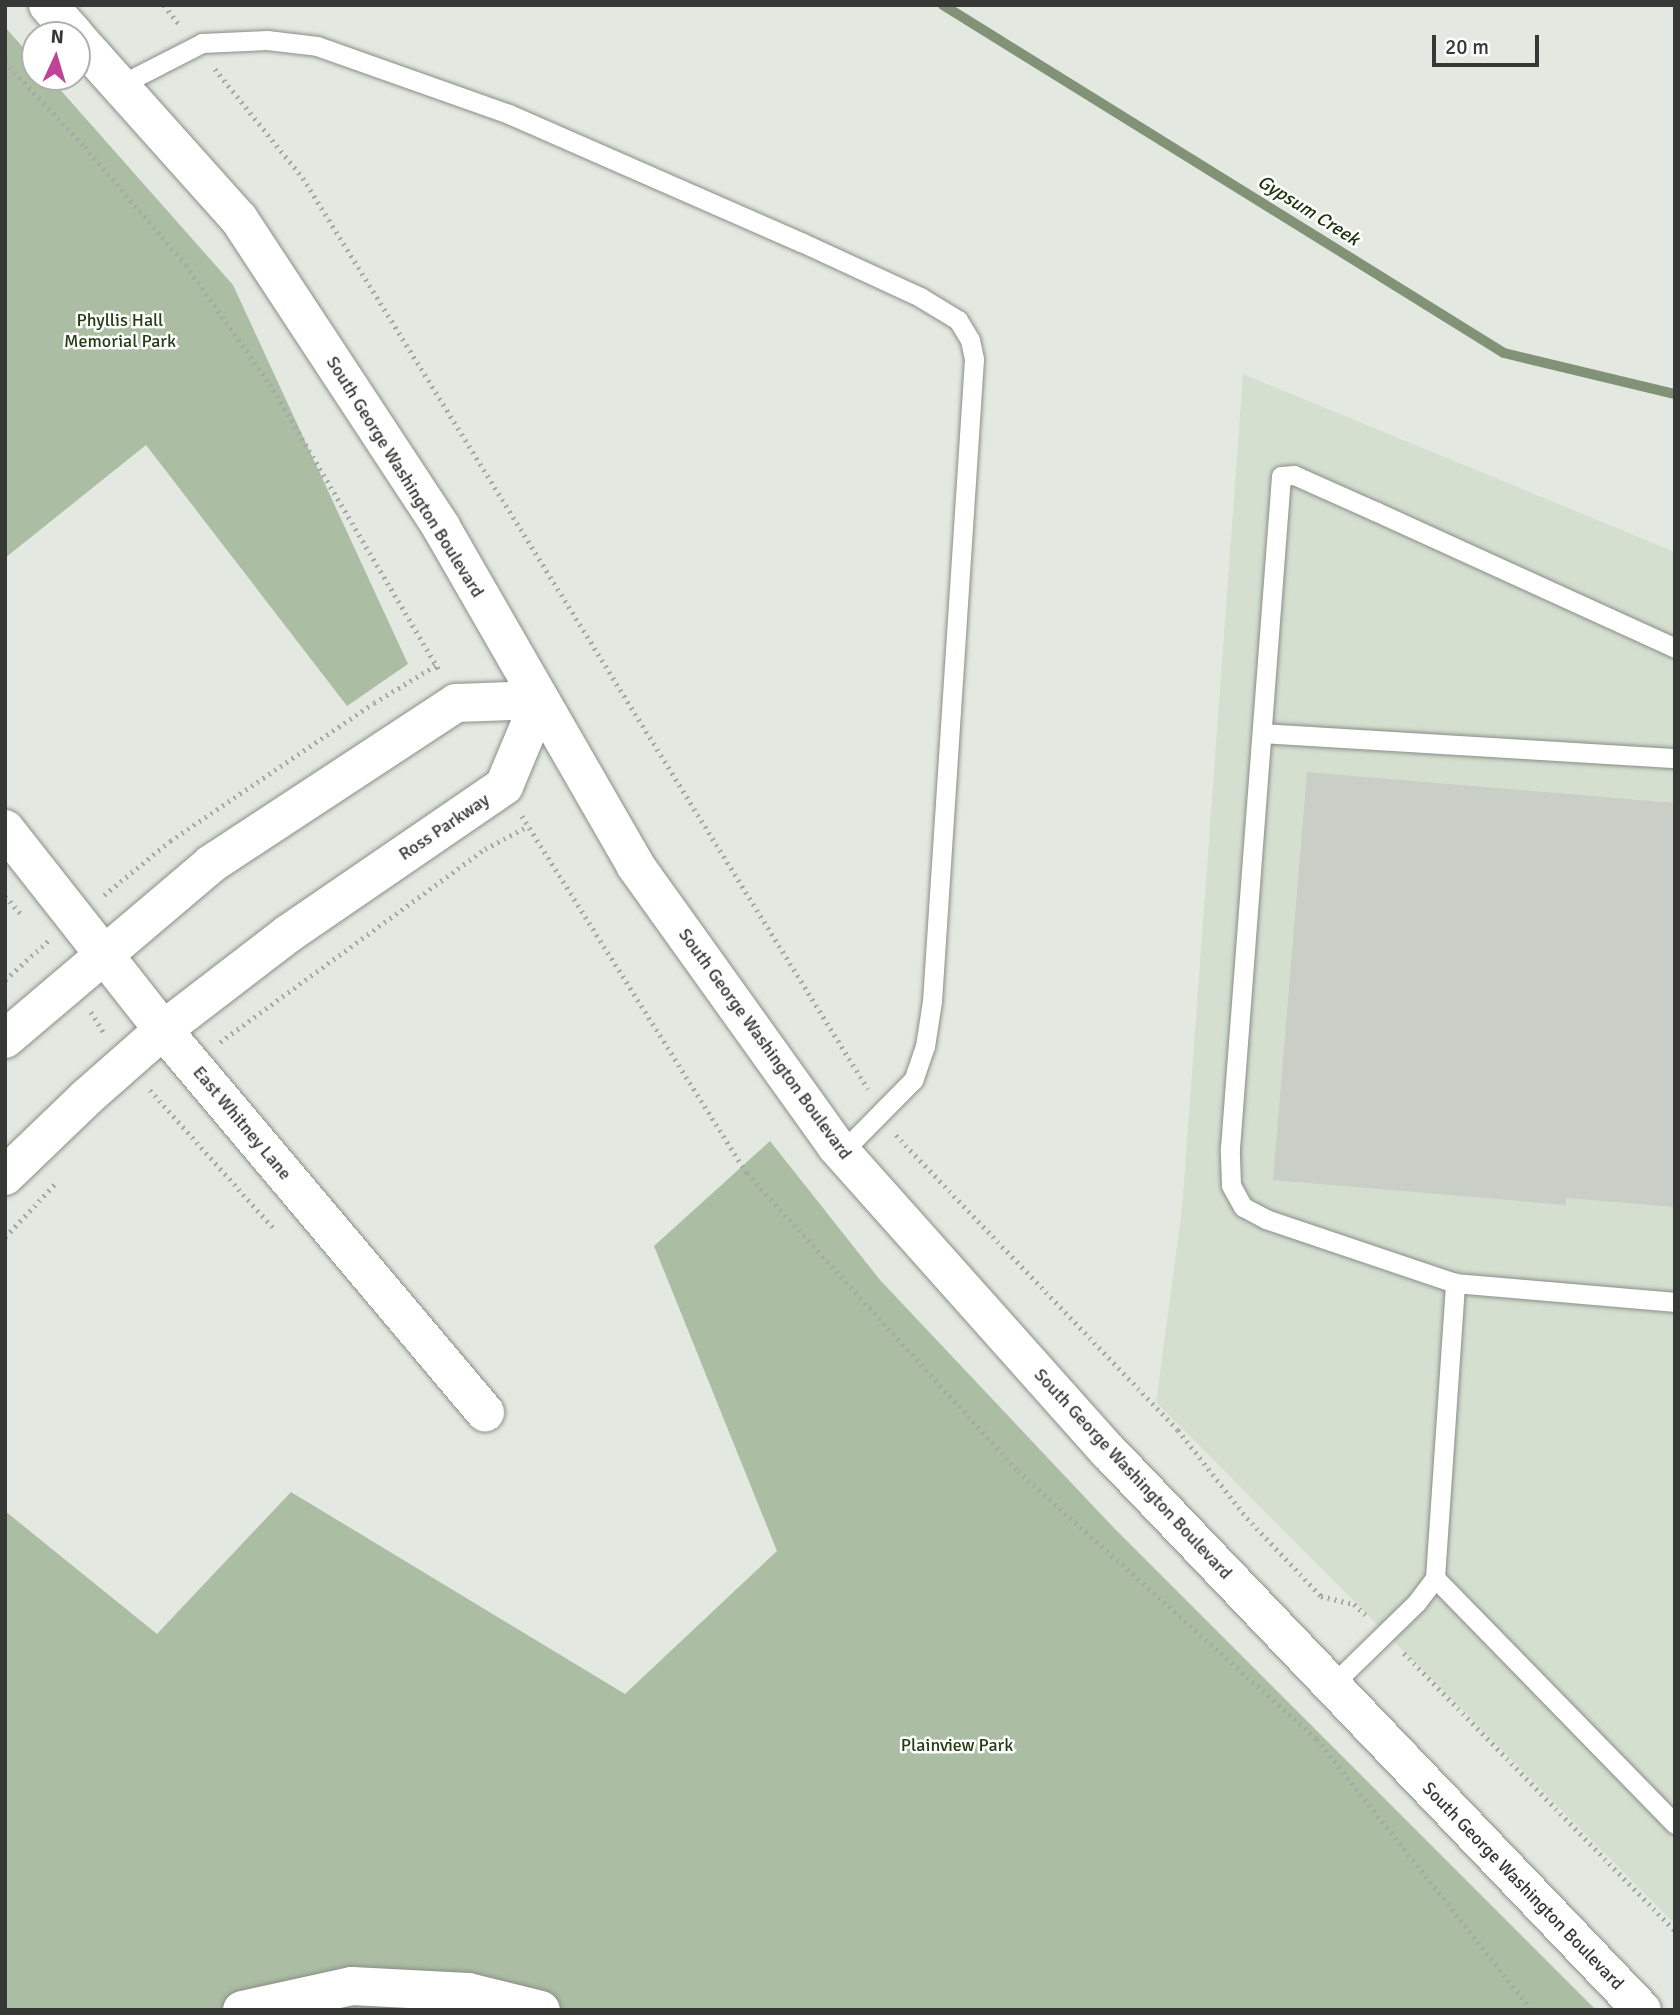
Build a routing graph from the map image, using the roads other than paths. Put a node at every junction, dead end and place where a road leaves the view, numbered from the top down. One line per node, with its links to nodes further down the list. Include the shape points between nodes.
1 (48, 5): 2 (street, South George Washington Boulevard)
2 (62, 21)
3 (91, 53): 4 (street, South George Washington Boulevard)
4 (120, 85): 6 (street, South George Washington Boulevard, via 239,219 441,527); 13 (lane, via 197,46 225,40 317,46 509,114 920,297 957,320 970,340 974,359 932,1001 925,1046 913,1080)
5 (1675, 648): 7 (lane, via 1294,475 1282,476)
6 (540, 700): 10 (street, via 456,703 211,864); 11 (street, Ross Parkway, via 504,786 288,933); 13 (street, South George Washington Boulevard, via 635,865)
7 (1262, 733): 8 (lane); 15 (lane, via 1230,1148 1231,1185 1243,1207 1266,1219)
8 (1675, 758)
9 (5, 829): 10 (street, East Whitney Lane)
10 (103, 953): 11 (street, East Whitney Lane); 12 (street)
11 (163, 1030): 14 (street, Ross Parkway); 17 (street, East Whitney Lane)
12 (5, 1039)
13 (842, 1152): 19 (street, South George Washington Boulevard, via 1110,1453)
14 (5, 1176)
15 (1455, 1283): 16 (lane); 18 (lane)
16 (1675, 1302)
17 (485, 1412)
18 (1435, 1578): 19 (lane); 20 (lane)
19 (1331, 1686): 23 (street, South George Washington Boulevard)
20 (1675, 1824)
21 (242, 2010): 22 (street, via 352,1986 468,1992)
22 (541, 2010)
23 (1642, 2010)

